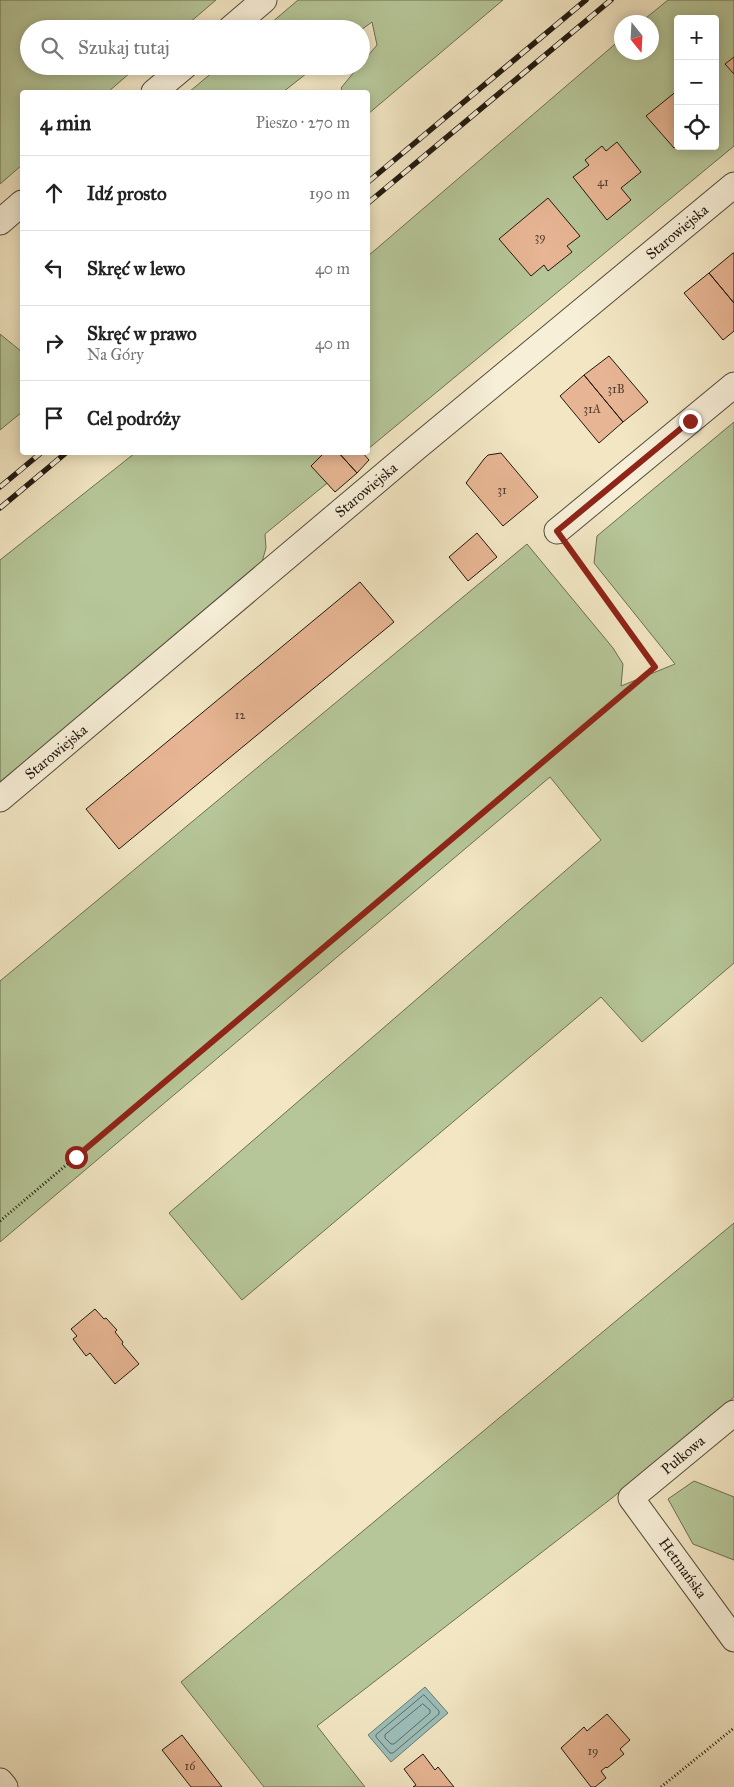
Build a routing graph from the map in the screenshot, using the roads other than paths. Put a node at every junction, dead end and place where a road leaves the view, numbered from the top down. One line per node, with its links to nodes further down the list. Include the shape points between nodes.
1 (264, 0): 2 (street)
2 (241, 20)
3 (174, 75): 4 (street)
4 (156, 90)
5 (734, 185): 10 (street, Starowiejska)
6 (20, 205): 7 (street)
7 (0, 222)
8 (734, 385): 9 (street)
9 (557, 531)
10 (0, 799)
11 (734, 1413): 12 (street, Pułkowa)
12 (632, 1498): 13 (street, Hetmańska)
13 (734, 1639)
14 (0, 1781): 15 (street)
15 (5, 1787)

